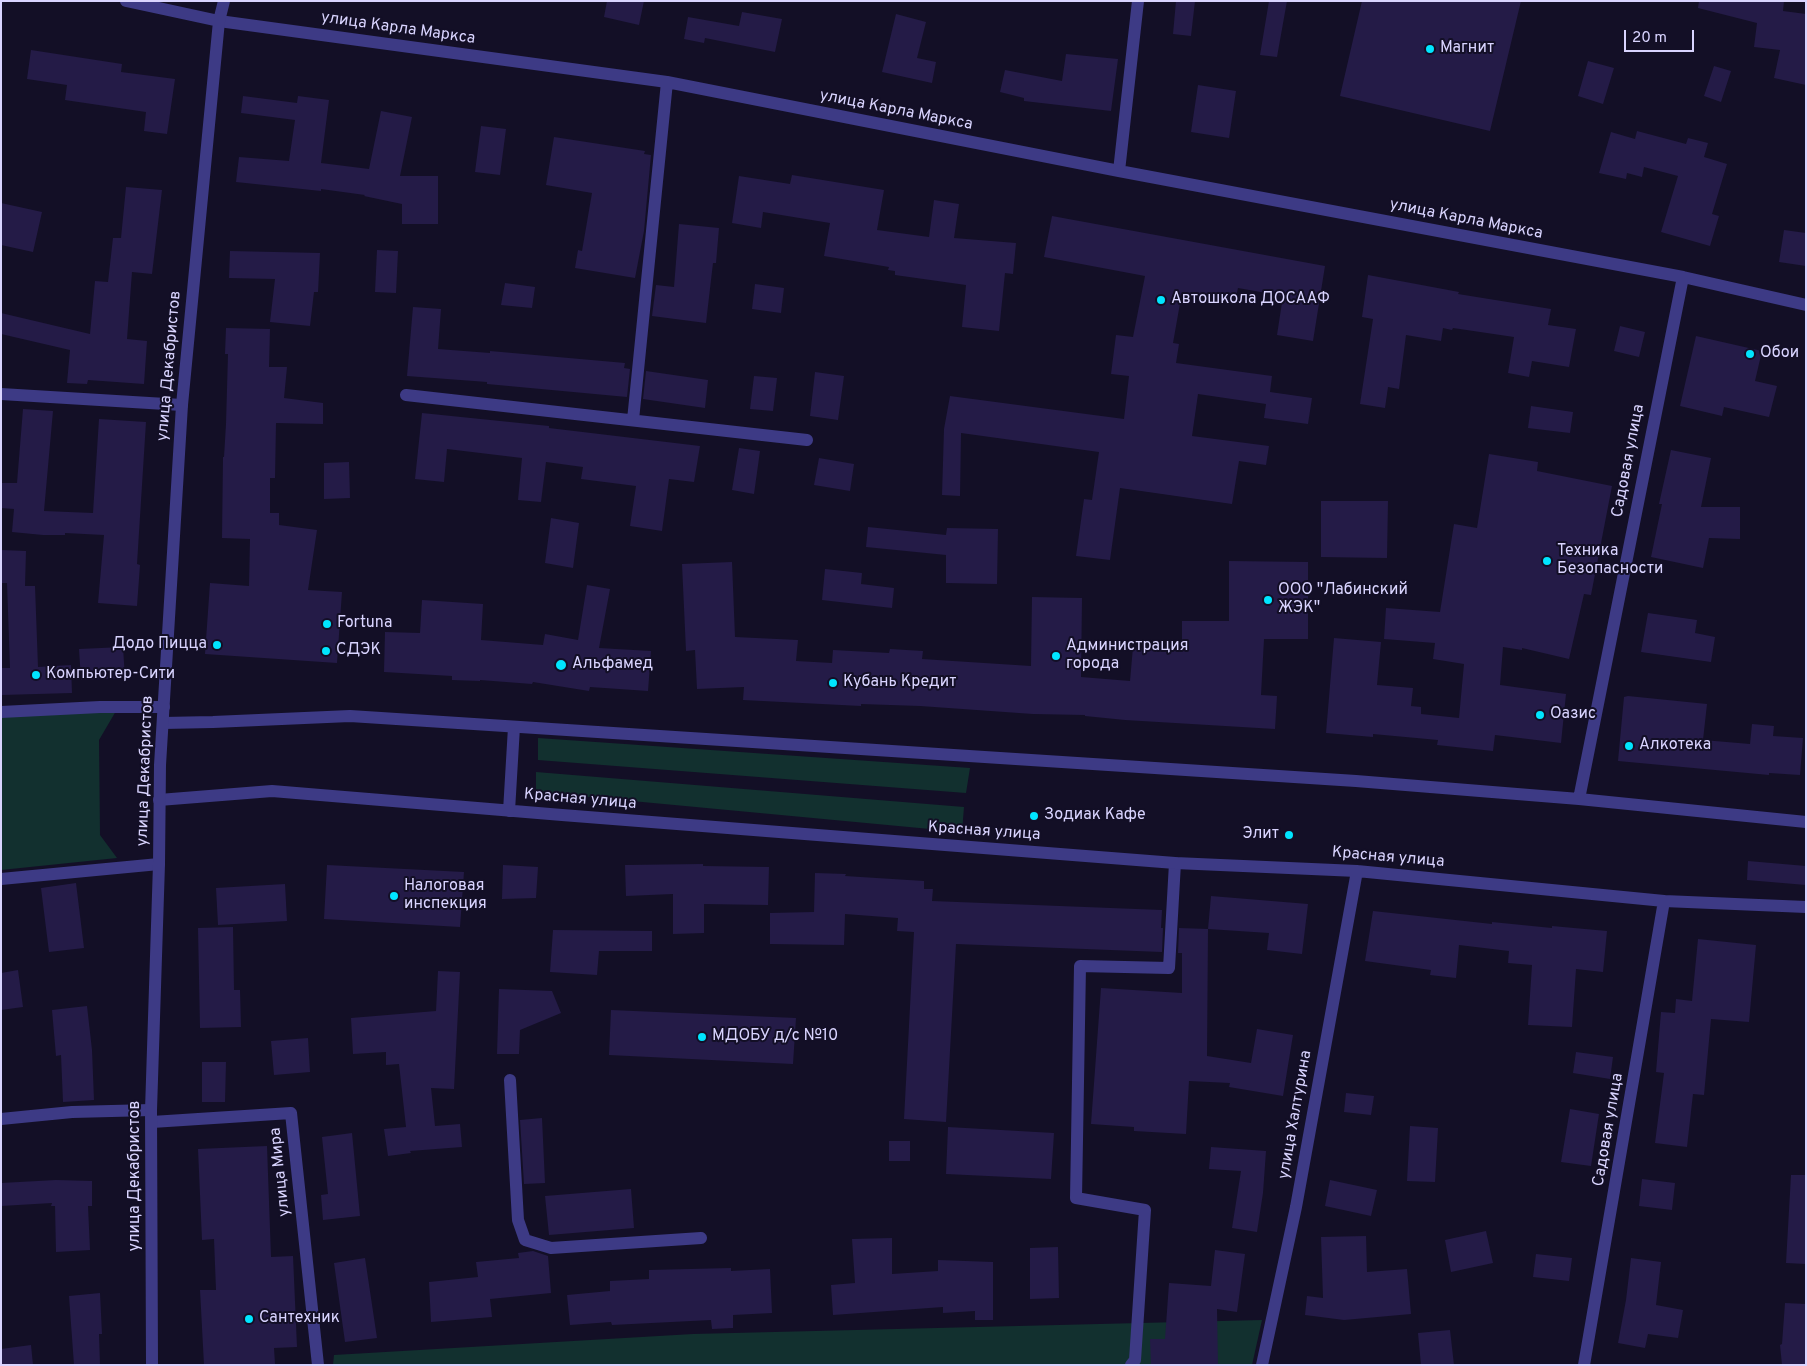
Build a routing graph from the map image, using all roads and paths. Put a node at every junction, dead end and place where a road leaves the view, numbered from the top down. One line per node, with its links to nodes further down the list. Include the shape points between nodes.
1 (126, 1): 4 (street, улица Карла Маркса)
2 (224, 1): 4 (street, улица Декабристов)
3 (1138, 1): 6 (street)
4 (219, 21): 5 (street, улица Карла Маркса); 11 (street, улица Декабристов)
5 (667, 82): 6 (street, улица Карла Маркса); 12 (street)
6 (1119, 171): 7 (street, улица Карла Маркса)
7 (1683, 277): 8 (street, улица Карла Маркса); 18 (street, Садовая улица)
8 (1806, 305)
9 (1, 394): 11 (street)
10 (406, 395): 12 (street)
11 (182, 405): 14 (street, улица Декабристов)
12 (633, 420): 13 (street)
13 (807, 440)
14 (164, 708): 15 (street); 16 (street, улица Декабристов)
15 (1, 712)
16 (163, 723): 17 (street, via 350,716); 19 (street, улица Декабристов)
17 (514, 726): 18 (street, via 1356,781); 20 (street)
18 (1580, 799): 21 (street)
19 (159, 800): 20 (street, Красная улица, via 272,791); 23 (street, улица Декабристов)
20 (509, 811): 22 (street, Красная улица)
21 (1806, 822)
22 (1175, 863): 24 (street, Красная улица); 34 (street, via 1169,968 1080,966 1076,1198 1145,1210 1135,1360)
23 (159, 864): 25 (street); 29 (street, улица Декабристов)
24 (1357, 870): 26 (street, Красная улица); 35 (street, улица Халтурина, via 1296,1207)
25 (1, 878)
26 (1664, 901): 27 (street, Красная улица); 36 (street, Садовая улица)
27 (1806, 907)
28 (510, 1080): 31 (street, via 518,1220 525,1240 551,1248)
29 (152, 1116): 30 (street, via 72,1112); 32 (street, улица Декабристов); 33 (street, улица Мира, via 291,1113)
30 (1, 1119)
31 (701, 1238)
32 (152, 1365)
33 (318, 1365)
34 (1132, 1365)
35 (1262, 1365)
36 (1584, 1365)

